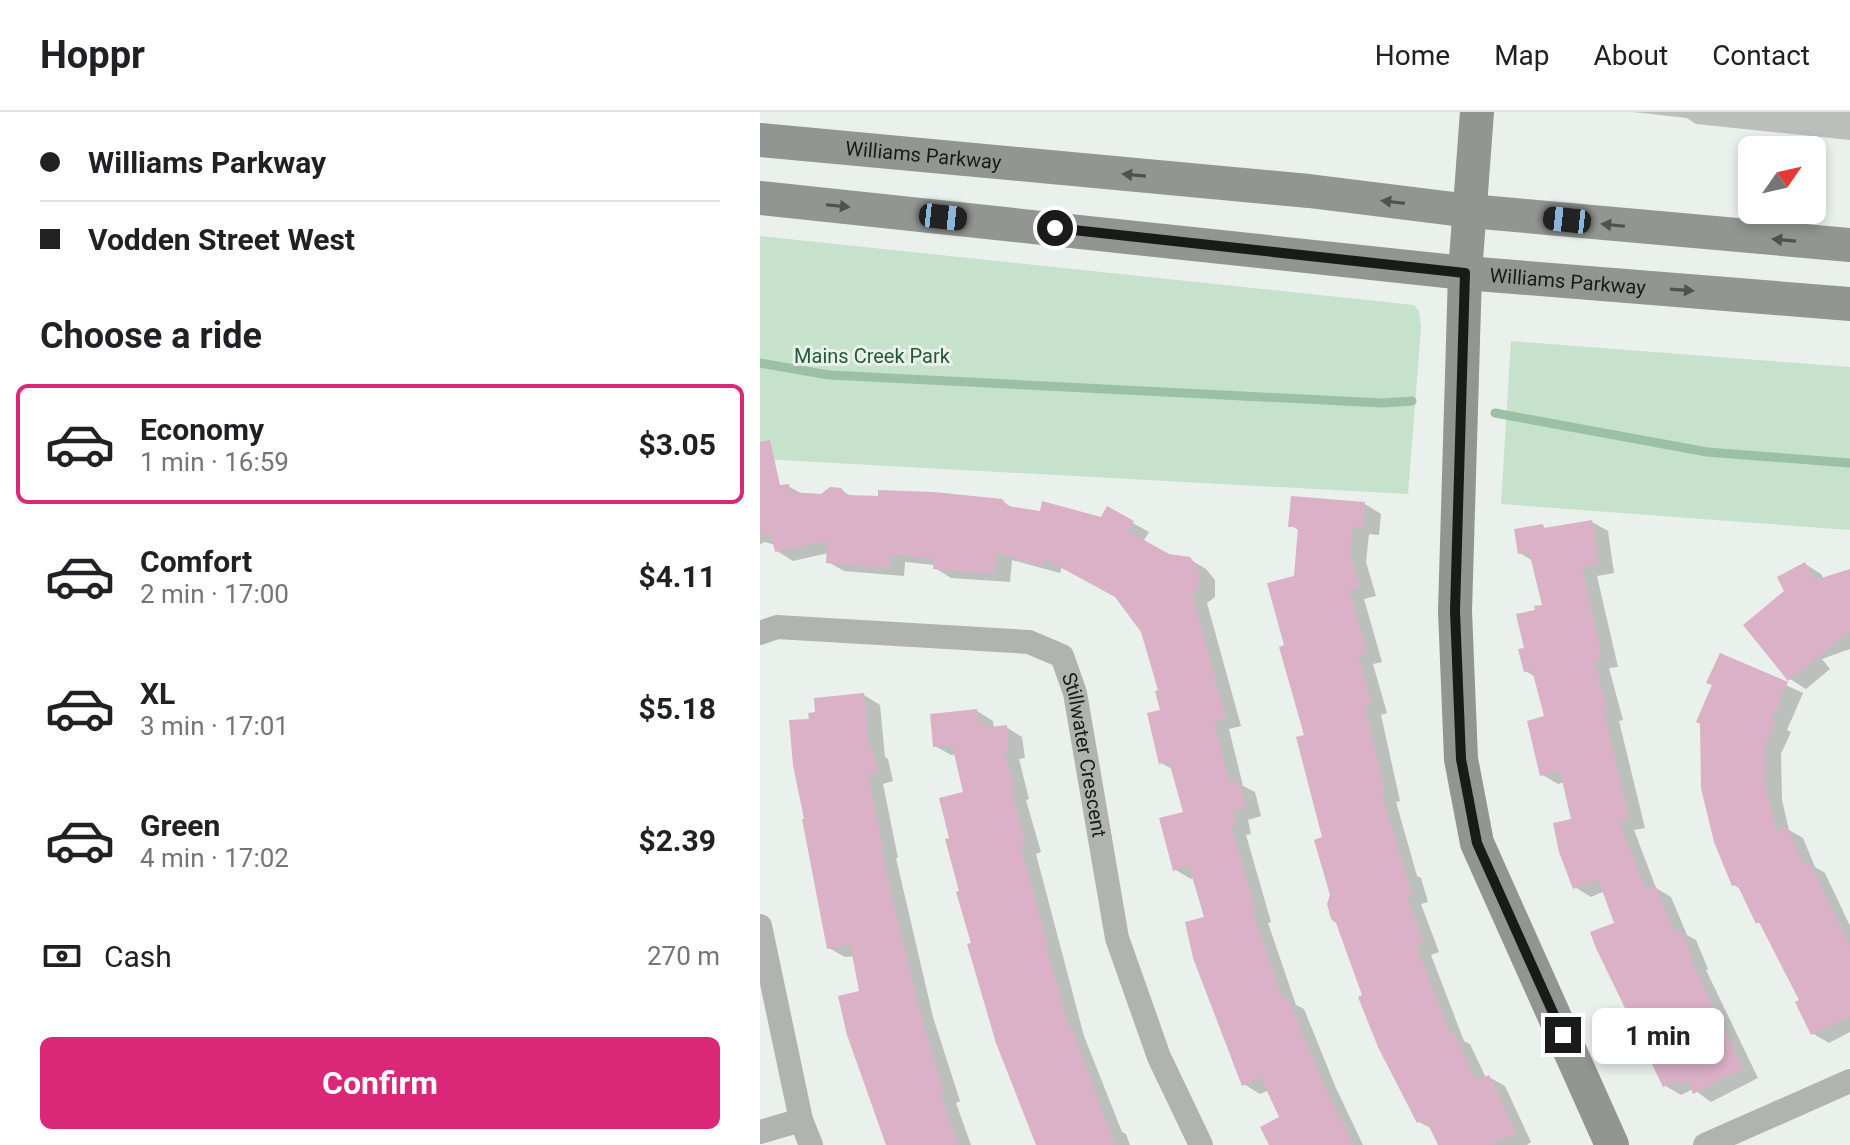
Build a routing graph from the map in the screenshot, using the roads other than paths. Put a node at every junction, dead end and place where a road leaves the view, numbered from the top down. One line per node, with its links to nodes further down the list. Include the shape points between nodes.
1 (1477, 112): 4 (main road)
2 (760, 140): 4 (main road, Williams Parkway, one-way to 2)
3 (760, 198): 6 (main road, Williams Parkway, one-way to 6)
4 (1470, 211): 5 (main road, Williams Parkway, one-way to 4); 6 (main road)
5 (1850, 245)
6 (1465, 273): 7 (main road, Williams Parkway, one-way to 7); 15 (main road, via 1455,611 1461,759 1477,843)
7 (1850, 304)
8 (760, 633): 14 (street, Stillwater Crescent, via 777,627 1029,642 1062,656 1075,693 1117,938 1159,1057)
9 (760, 926): 11 (street)
10 (1850, 1081): 16 (street)
11 (801, 1120): 12 (street); 13 (street)
12 (760, 1132)
13 (811, 1145)
14 (1201, 1145)
15 (1612, 1145)
16 (1705, 1145)

